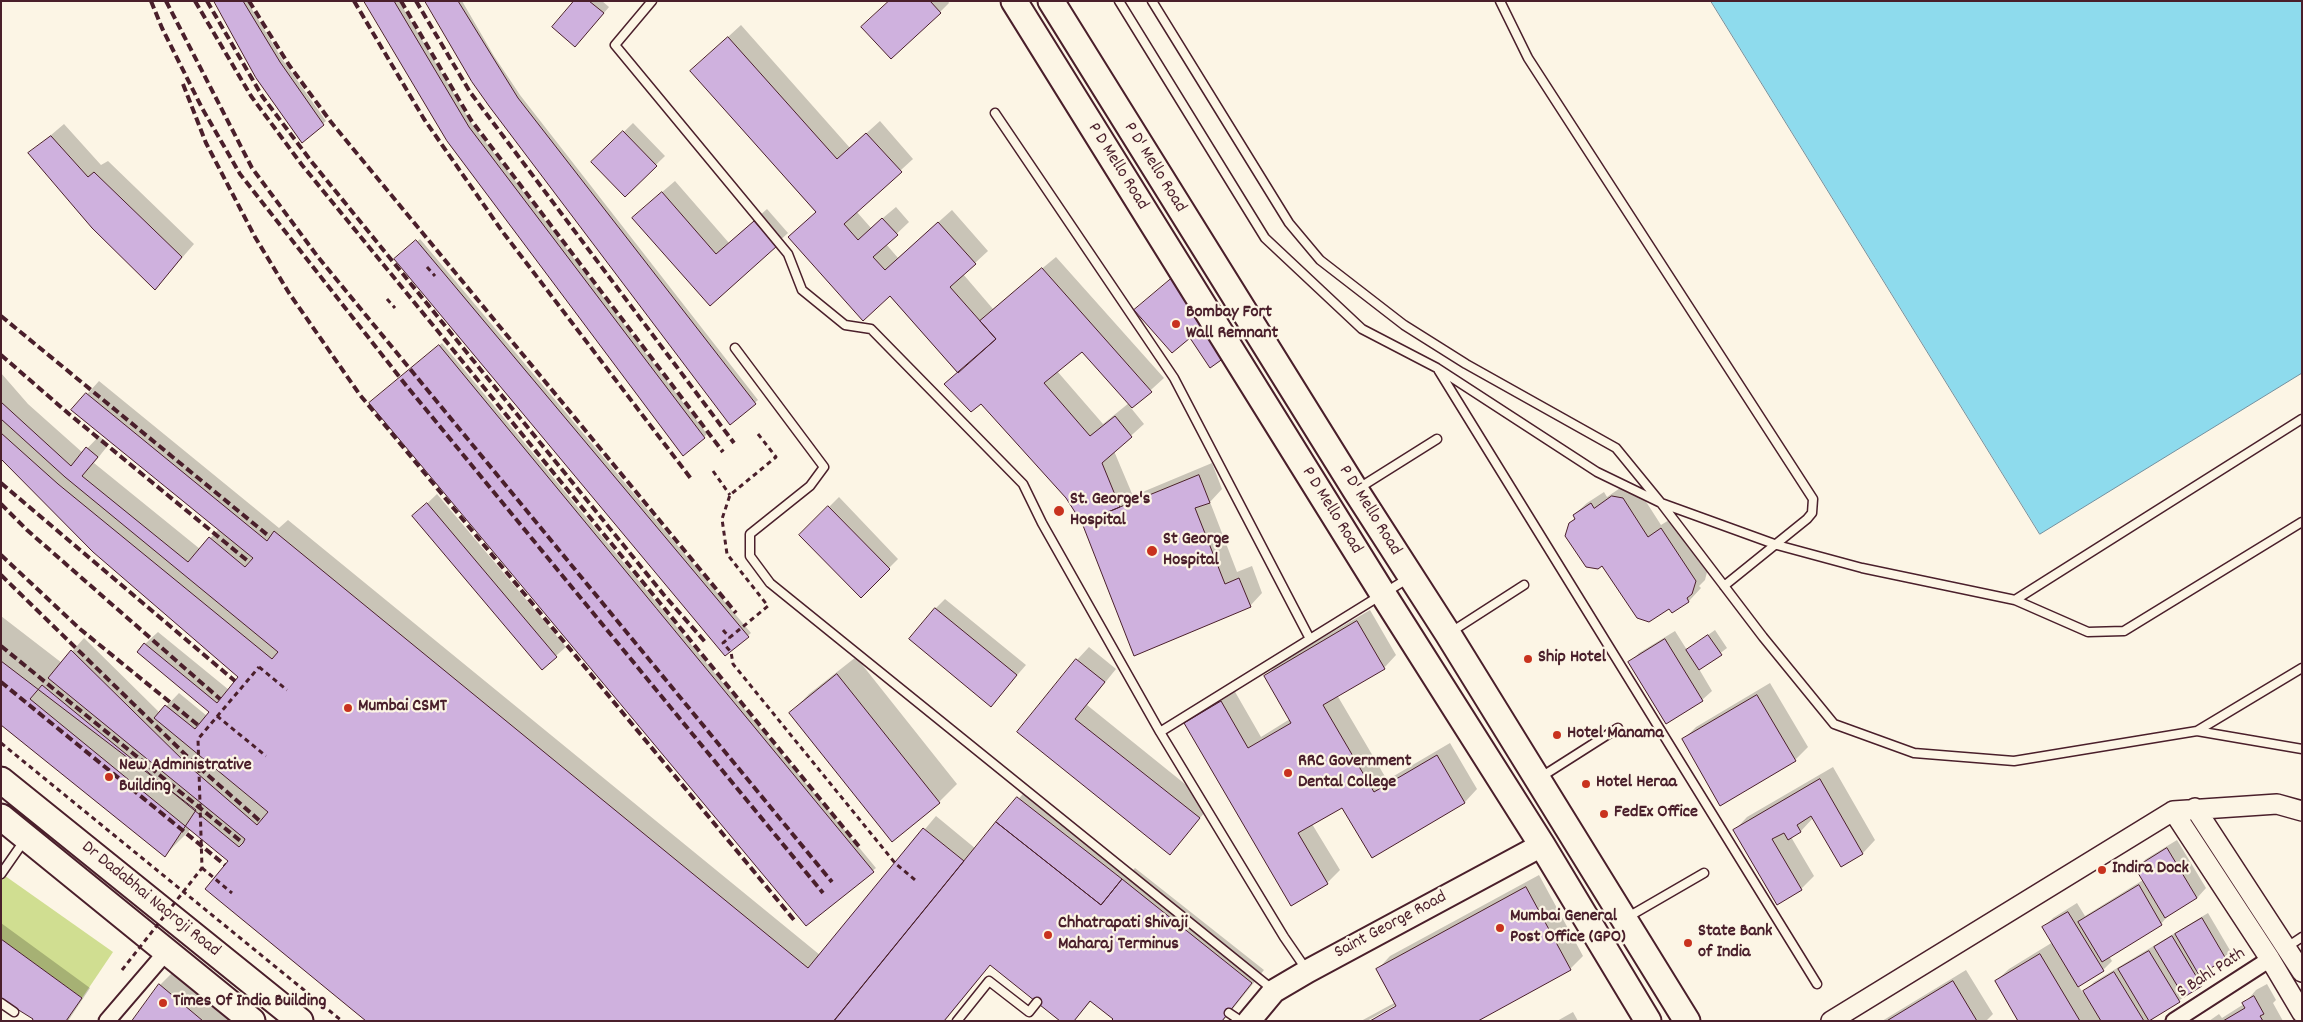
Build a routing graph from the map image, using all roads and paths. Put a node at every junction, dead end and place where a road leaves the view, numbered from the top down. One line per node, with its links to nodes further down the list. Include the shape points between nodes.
1 (652, 1): 37 (lane, via 615,45 788,254 802,290 845,325 871,330 1023,484)
2 (1014, 1): 26 (main road, P D Mello Road)
3 (1051, 1): 18 (main road, P D' Mello Road)
4 (1119, 1): 13 (lane, via 1265,238 1362,329)
5 (1152, 1): 20 (lane, via 1289,223 1320,260 1404,325 1466,364 1616,448)
6 (1500, 1): 22 (lane, via 1528,58 1813,499 1812,513)
7 (995, 114): 31 (lane, via 1174,378)
8 (427, 266): 9 (path)
9 (435, 276)
10 (387, 299): 11 (path)
11 (395, 308)
12 (735, 348): 63 (lane, via 824,467 810,486 750,534 750,556 770,583)
13 (1438, 368): 20 (lane, via 1578,460); 62 (lane)
14 (2302, 419): 27 (lane)
15 (758, 434): 19 (path, via 776,457)
16 (1437, 439): 18 (lane)
17 (713, 471): 19 (path)
18 (1356, 491): 23 (main road, P D' Mello Road)
19 (730, 495): 30 (path, via 722,520 728,554 768,606)
20 (1661, 503): 22 (lane); 25 (lane)
21 (2302, 522): 27 (lane, via 2124,631 2088,632)
22 (1776, 545): 25 (lane); 27 (lane, via 1862,568)
23 (1410, 578): 26 (lane); 29 (main road, P D' Mello Road)
24 (1524, 585): 29 (lane)
25 (1724, 586): 36 (lane, via 1834,724 1914,753 2014,761)
26 (1382, 594): 31 (lane); 48 (main road, P D Mello Road)
27 (2015, 600)
28 (723, 630): 30 (path)
29 (1448, 634): 41 (main road, P D' Mello Road)
30 (730, 638): 52 (path, via 724,643 733,664 894,863)
31 (1310, 638): 37 (lane)
32 (2302, 668): 36 (lane)
33 (287, 690): 34 (path, bridge, via 258,667)
34 (217, 716): 40 (path); 49 (path, bridge, via 198,739)
35 (1618, 728): 41 (lane)
36 (2197, 731): 39 (lane)
37 (1160, 732): 60 (lane)
38 (1, 743): 72 (path)
39 (2302, 749)
40 (266, 756)
41 (1537, 779): 54 (main road, P D' Mello Road)
42 (1, 780): 71 (main road, Dr Dadabhai Naoroji Road)
43 (2195, 808): 44 (street); 45 (street, via 2277,804); 56 (street)
44 (2173, 811): 58 (street); 77 (street)
45 (2302, 811)
46 (1, 817): 47 (main road, Dr Dadabhai Naoroji Road)
47 (27, 838): 51 (lane); 57 (main road, Dr Dadabhai Naoroji Road)
48 (1542, 845): 60 (main road, Saint George Road); 75 (main road, P D Mello Road)
49 (202, 868): 53 (path); 59 (path, bridge)
50 (1704, 873): 54 (lane)
51 (1, 874)
52 (915, 880)
53 (232, 893)
54 (1624, 920): 76 (main road, P D' Mello Road)
55 (2302, 937): 56 (lane)
56 (2286, 948): 61 (street)
57 (167, 951): 69 (street); 70 (main road, Dr Dadabhai Naoroji Road)
58 (2270, 959): 67 (street); 78 (street, S Bahl Path)
59 (122, 970)
60 (1308, 971): 63 (main road, Saint George Road)
61 (2302, 972)
62 (1817, 984)
63 (1274, 991): 68 (main road, Saint George Road)
64 (1037, 1002): 73 (lane, via 1029,1012 989,981)
65 (1, 1003): 66 (lane)
66 (14, 1012)
67 (2302, 1014)
68 (1239, 1017): 74 (lane)
69 (107, 1021)
70 (252, 1021)
71 (300, 1021)
72 (342, 1021)
73 (957, 1021)
74 (1241, 1021)
75 (1648, 1021)
76 (1687, 1021)
77 (1831, 1021)
78 (2174, 1021)

